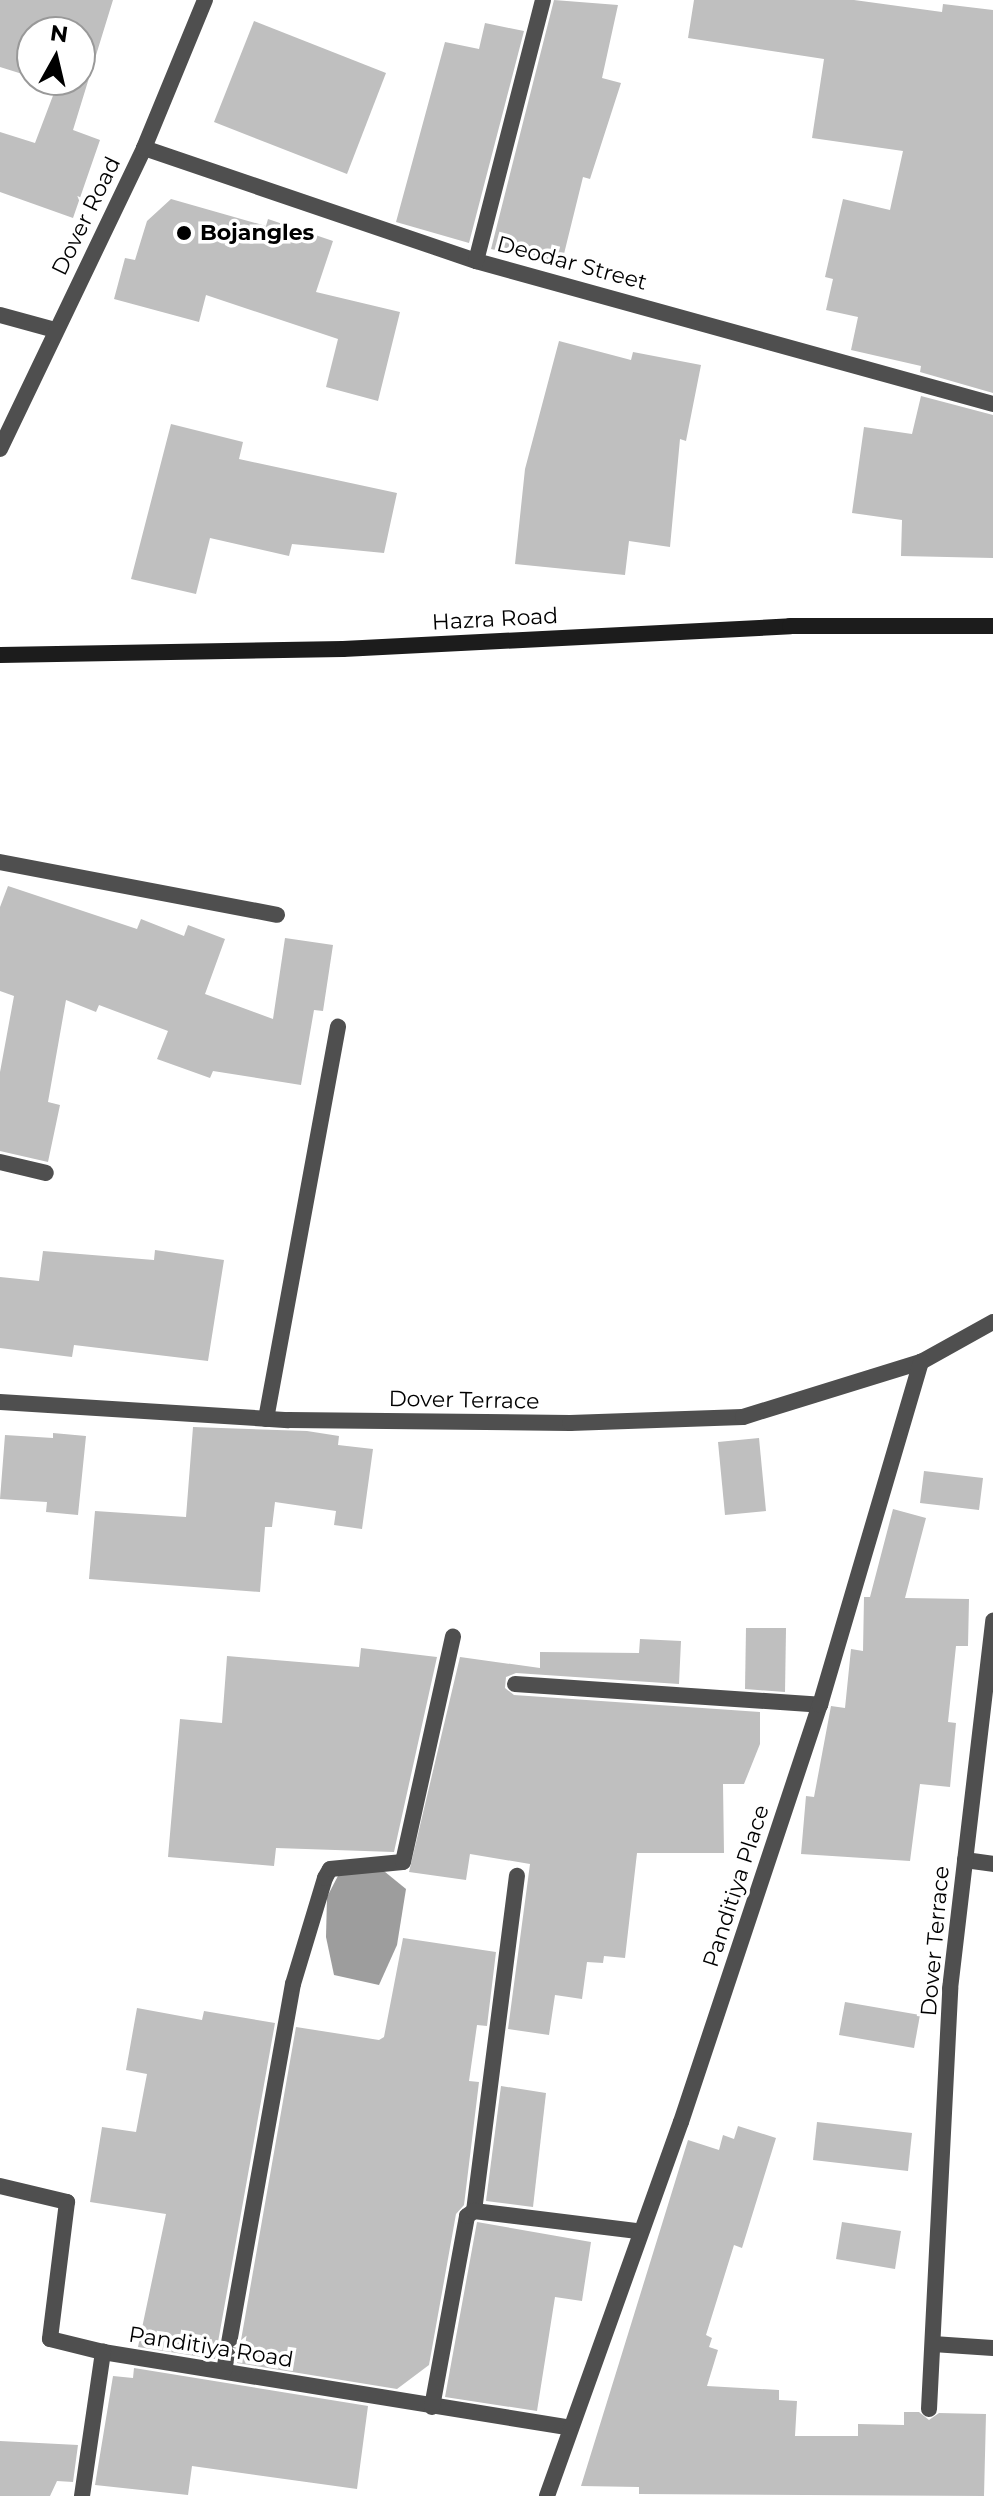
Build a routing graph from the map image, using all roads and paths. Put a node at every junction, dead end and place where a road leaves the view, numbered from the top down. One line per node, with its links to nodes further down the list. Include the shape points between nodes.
1 (205, 0): 3 (street, Dover Road)
2 (543, 0): 4 (street)
3 (144, 148): 4 (street, Deodar Street); 6 (street, Dover Road)
4 (476, 261): 7 (street, Deodar Street)
5 (0, 315): 6 (street)
6 (55, 330): 8 (street, Dover Road)
7 (993, 404)
8 (0, 449)
9 (993, 626): 10 (main road, Hazra Road, via 790,626 343,649)
10 (0, 655)
11 (0, 862): 12 (street)
12 (277, 915)
13 (338, 1027): 19 (street)
14 (0, 1162): 15 (street)
15 (46, 1173)
16 (993, 1322): 17 (street)
17 (921, 1362): 19 (street, Dover Terrace, via 743,1417 570,1423); 23 (street, Panditiya Place)
18 (0, 1402): 19 (street, Dover Terrace)
19 (266, 1419)
20 (993, 1621): 24 (street, Dover Terrace)
21 (453, 1636): 33 (street, via 403,1862 330,1869 325,1878 293,1984)
22 (515, 1684): 23 (street)
23 (820, 1705): 29 (street, Panditiya Place, via 681,2122)
24 (965, 1860): 25 (street); 30 (street, Dover Terrace, via 950,1989)
25 (993, 1864)
26 (517, 1876): 28 (street)
27 (0, 2186): 32 (street, Panditiya Road, via 67,2202 50,2339)
28 (474, 2211): 29 (street); 34 (street, via 467,2216)
29 (638, 2231): 36 (street, Panditiya Place)
30 (933, 2344): 31 (street); 35 (street, Dover Terrace)
31 (993, 2348)
32 (103, 2352): 33 (street, Panditiya Road); 37 (street)
33 (224, 2371): 34 (street, Panditiya Road)
34 (432, 2407): 36 (street, Panditiya Road)
35 (929, 2409)
36 (570, 2428): 38 (street, Panditiya Place)
37 (82, 2496)
38 (547, 2496)

